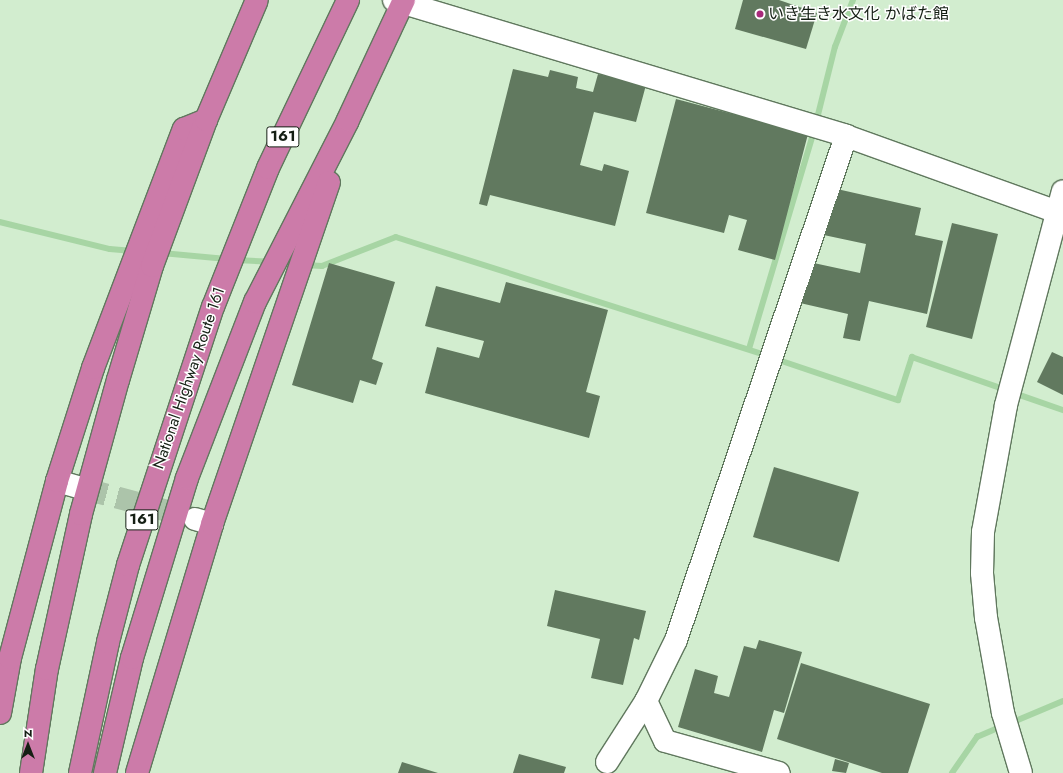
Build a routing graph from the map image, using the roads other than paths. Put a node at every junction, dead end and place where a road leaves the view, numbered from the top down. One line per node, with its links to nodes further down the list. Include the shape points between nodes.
1 (257, 0): 8 (highway, via 206,120 184,129 151,244)
2 (348, 0): 15 (highway, National Highway Route 161 / 161, via 268,168 226,273 170,431 128,565 108,642)
3 (401, 1): 4 (highway); 5 (street)
4 (348, 120): 16 (highway, via 255,302 187,478 132,658); 17 (highway, via 296,276 204,521)
5 (836, 133): 7 (street); 11 (street, via 776,346 676,640)
6 (1063, 191): 7 (street)
7 (1060, 213): 19 (street, via 1007,403 983,532 982,573 986,618 1003,713)
8 (142, 265): 9 (highway, via 93,368); 14 (highway, via 81,514 47,669)
9 (57, 481): 10 (street); 12 (highway, via 10,658)
10 (84, 489)
11 (646, 701): 13 (street); 18 (street, via 665,741)
12 (0, 713)
13 (606, 762)
14 (31, 773)
15 (80, 773)
16 (105, 773)
17 (137, 773)
18 (779, 773)
19 (1021, 773)

